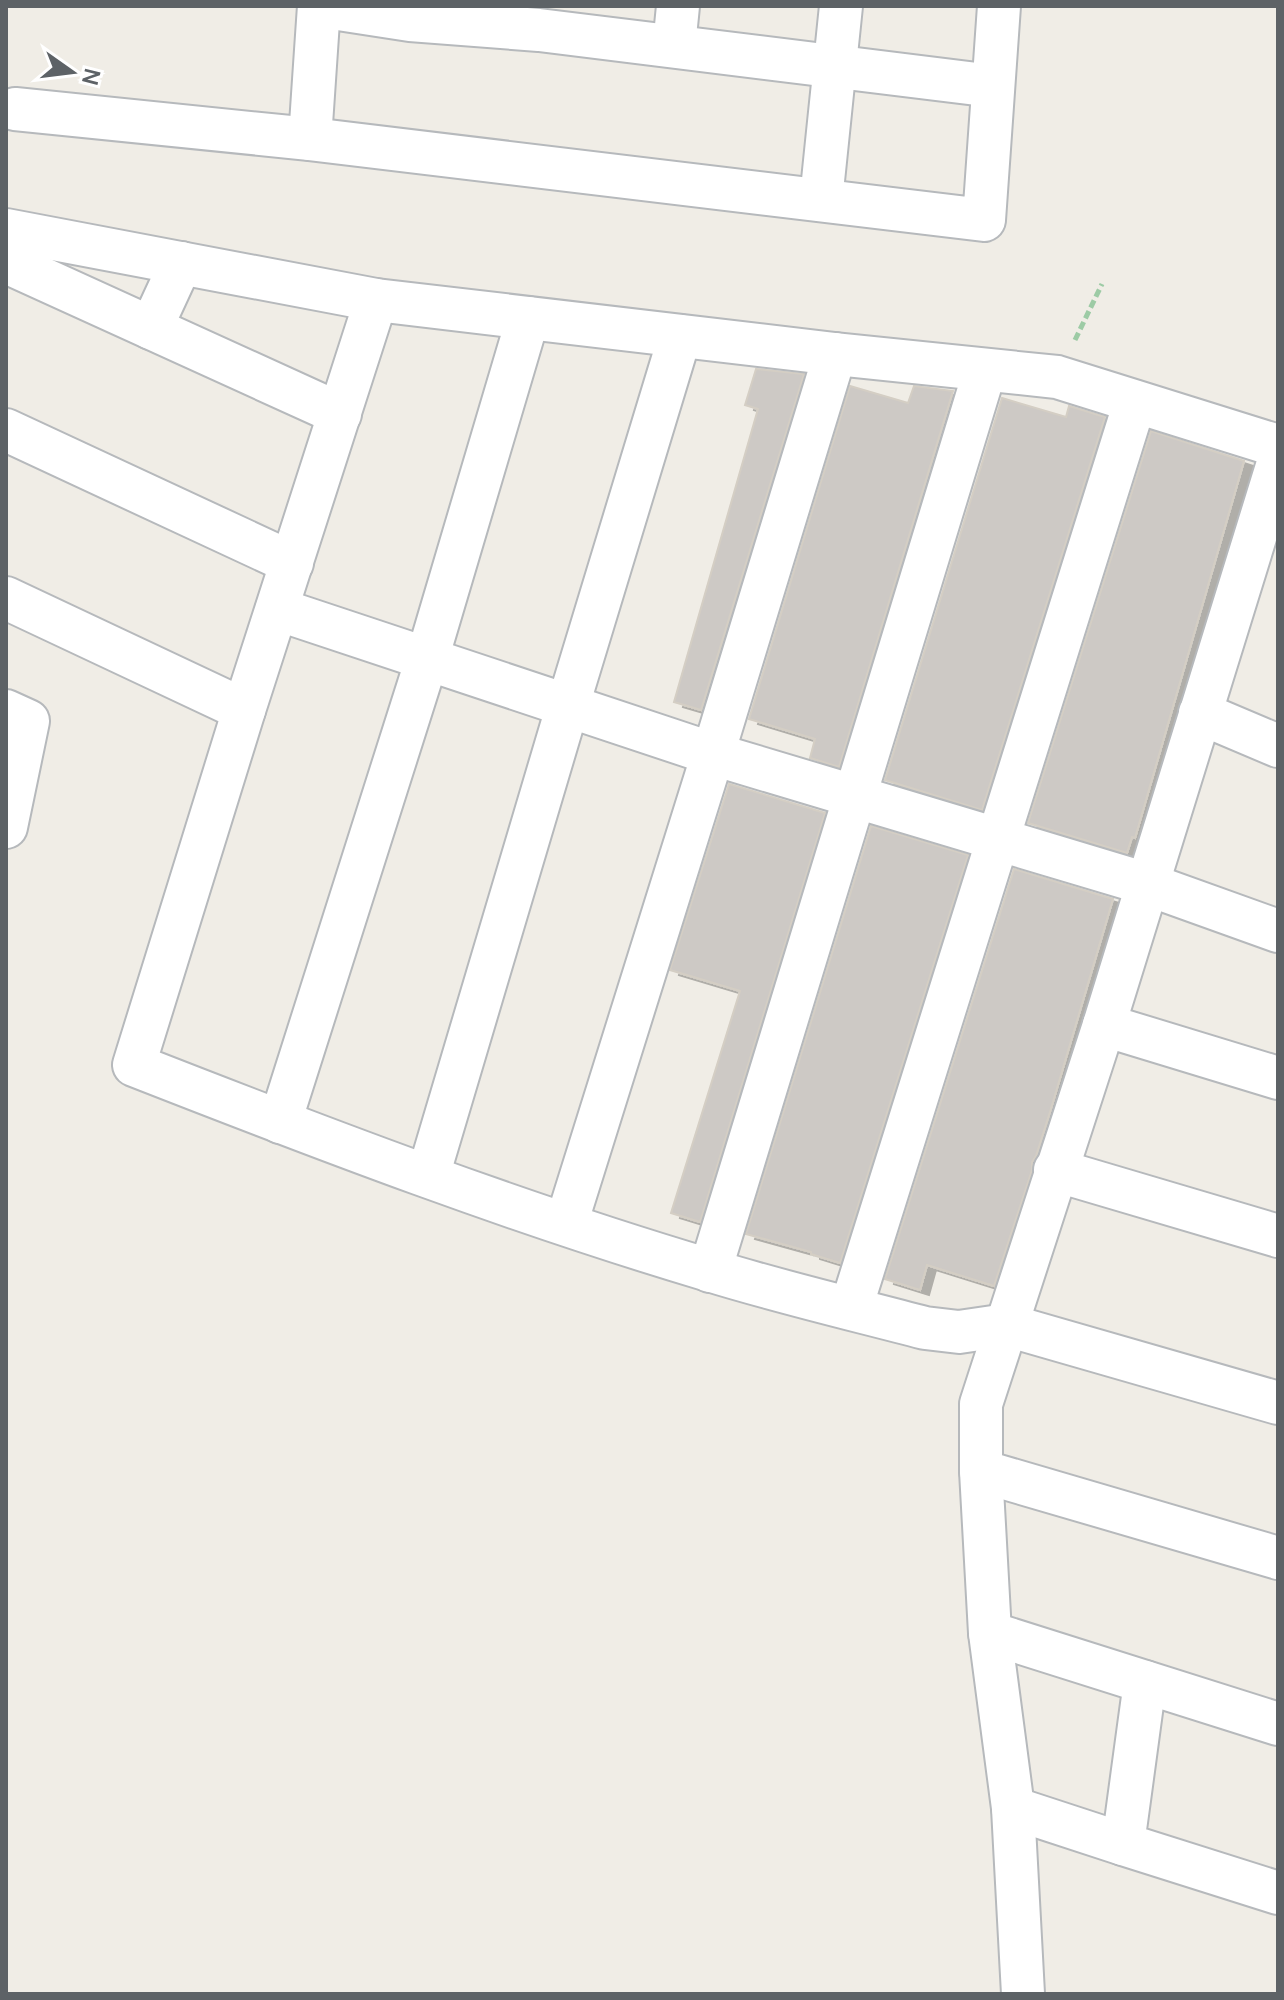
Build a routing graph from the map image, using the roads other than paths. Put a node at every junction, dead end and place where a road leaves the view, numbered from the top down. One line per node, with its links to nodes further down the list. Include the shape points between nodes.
1 (319, 6): 4 (street); 10 (street)
2 (841, 6): 7 (street)
3 (999, 6): 8 (street)
4 (410, 13): 5 (street)
5 (541, 18): 6 (street)
6 (676, 26): 7 (street)
7 (835, 67): 8 (street); 11 (street)
8 (993, 86): 11 (street, via 984,220)
9 (15, 109): 10 (street)
10 (310, 139): 11 (street)
11 (821, 200)
12 (6, 230): 14 (street)
13 (6, 262): 17 (street)
14 (181, 263): 15 (street); 17 (street)
15 (376, 300): 16 (street); 22 (street)
16 (528, 318): 18 (street); 29 (street)
17 (151, 328): 22 (street)
18 (680, 336): 19 (street); 30 (street)
19 (835, 354): 20 (street); 35 (street)
20 (985, 370): 21 (street, via 1057,377); 36 (street)
21 (1135, 402): 24 (street); 38 (street)
22 (340, 414): 26 (street)
23 (6, 430): 26 (street)
24 (1278, 446)
25 (1278, 463): 33 (street)
26 (292, 563): 28 (street)
27 (6, 598): 31 (street)
28 (277, 609): 29 (street); 31 (street)
29 (427, 659): 30 (street); 43 (street)
30 (568, 705): 35 (street); 45 (street)
31 (244, 710): 43 (street, via 134,1065)
32 (6, 711): 37 (street, via 28,721)
33 (1200, 713): 34 (street); 39 (street)
34 (1278, 746)
35 (713, 754): 36 (street); 46 (street)
36 (855, 796): 38 (street); 48 (street)
37 (6, 827)
38 (998, 839): 39 (street); 49 (street)
39 (1147, 884): 40 (street); 41 (street)
40 (1278, 931)
41 (1104, 1025): 42 (street); 44 (street)
42 (1278, 1078)
43 (280, 1122): 45 (street)
44 (1055, 1170): 47 (street); 50 (street)
45 (428, 1176): 46 (street)
46 (566, 1224): 48 (street)
47 (1278, 1236)
48 (710, 1271): 49 (street)
49 (851, 1308): 50 (street, via 959,1332)
50 (1007, 1325): 51 (street); 52 (street, via 981,1404)
51 (1278, 1403)
52 (981, 1471): 53 (street); 54 (street)
53 (1278, 1558)
54 (990, 1633): 55 (street); 57 (street)
55 (1145, 1682): 56 (street); 58 (street)
56 (1278, 1724)
57 (1013, 1808): 58 (street); 60 (street)
58 (1123, 1844): 59 (street)
59 (1278, 1893)
60 (1023, 1994)

